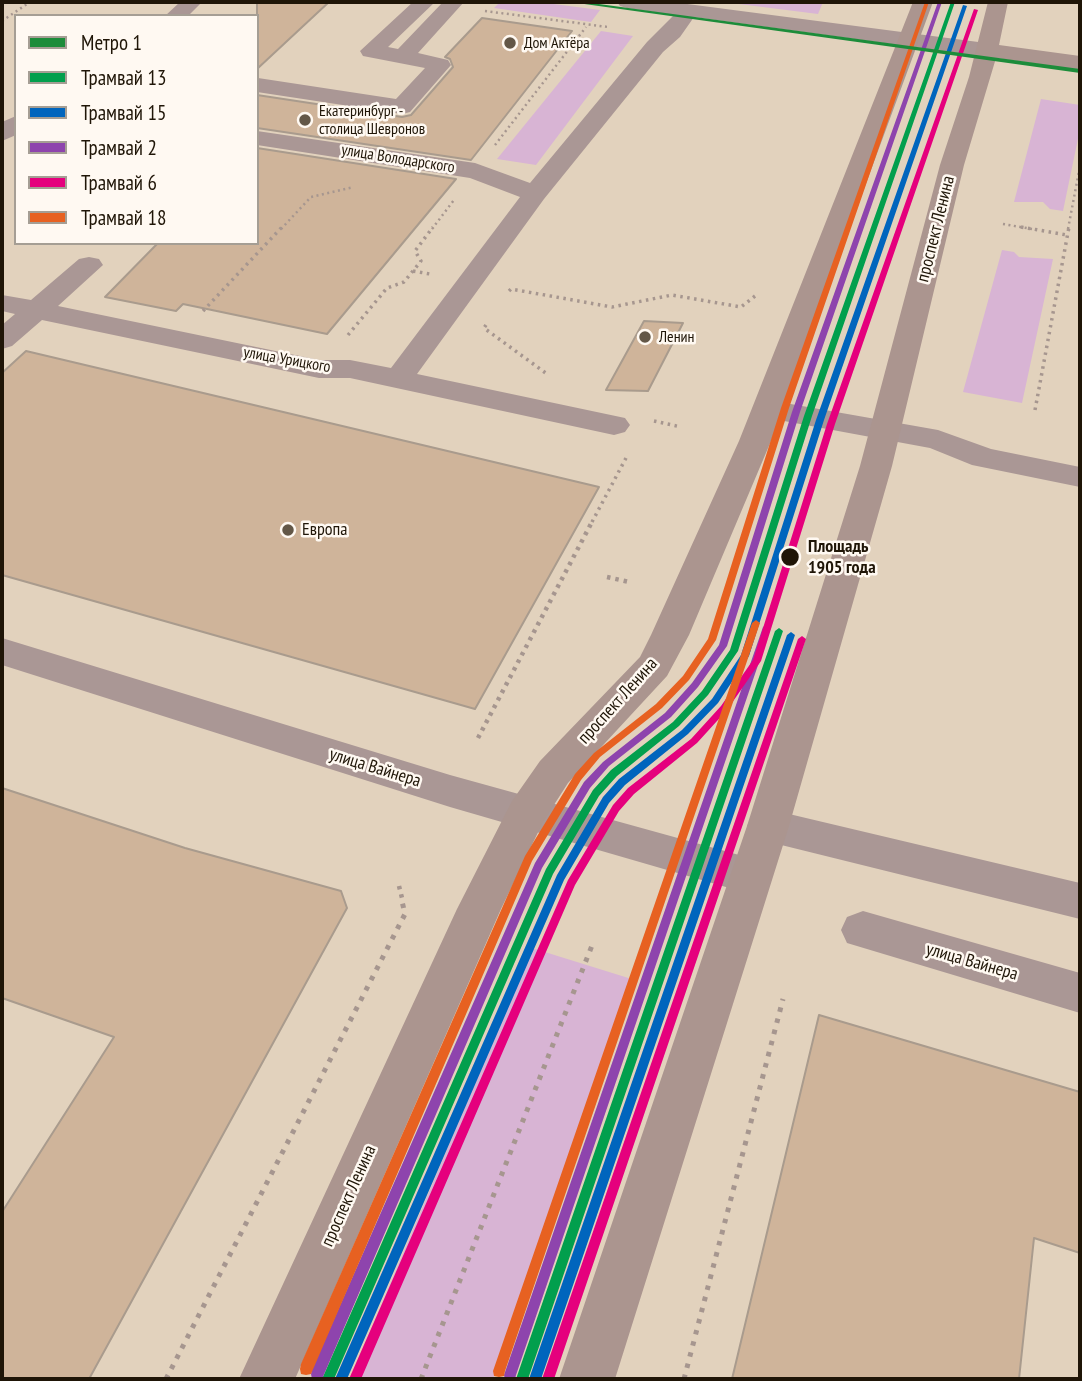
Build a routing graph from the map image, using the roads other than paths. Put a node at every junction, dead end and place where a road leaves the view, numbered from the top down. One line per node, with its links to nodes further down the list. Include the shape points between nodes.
1 (192, 2): 8 (street)
2 (425, 2): 11 (street, via 371,51)
3 (454, 2): 11 (street)
4 (627, 2): 7 (street)
5 (923, 2): 9 (main road, проспект Ленина)
6 (998, 2): 10 (main road, проспект Ленина)
7 (689, 10): 9 (street); 15 (street)
8 (177, 14)
9 (908, 40): 10 (street); 21 (main road, проспект Ленина)
10 (986, 50): 12 (main road); 23 (main road, проспект Ленина, via 952,165)
11 (403, 56): 13 (street, via 440,65 402,107)
12 (1080, 63)
13 (259, 85)
14 (259, 138): 15 (street, улица Володарского, via 475,171)
15 (535, 194): 20 (street)
16 (89, 265): 18 (street)
17 (2, 303): 18 (street, улица Урицкого)
18 (37, 310): 19 (street); 20 (street, улица Урицкого, via 319,369)
19 (2, 340)
20 (399, 378): 22 (street, улица Урицкого)
21 (768, 409): 23 (street); 28 (main road, проспект Ленина, via 654,666 554,772)
22 (614, 425)
23 (887, 430): 24 (street); 29 (main road, проспект Ленина)
24 (938, 440): 25 (street, via 988,439); 26 (street, via 983,458)
25 (1080, 456)
26 (1080, 477)
27 (2, 651): 28 (street, улица Вайнера)
28 (527, 813): 30 (street, улица Вайнера); 34 (main road, проспект Ленина, via 479,909)
29 (768, 826): 30 (main road, проспект Ленина); 31 (street)
30 (750, 876): 35 (main road, проспект Ленина)
31 (1080, 901)
32 (863, 930): 33 (street, улица Вайнера)
33 (1080, 993)
34 (267, 1379)
35 (587, 1379)

